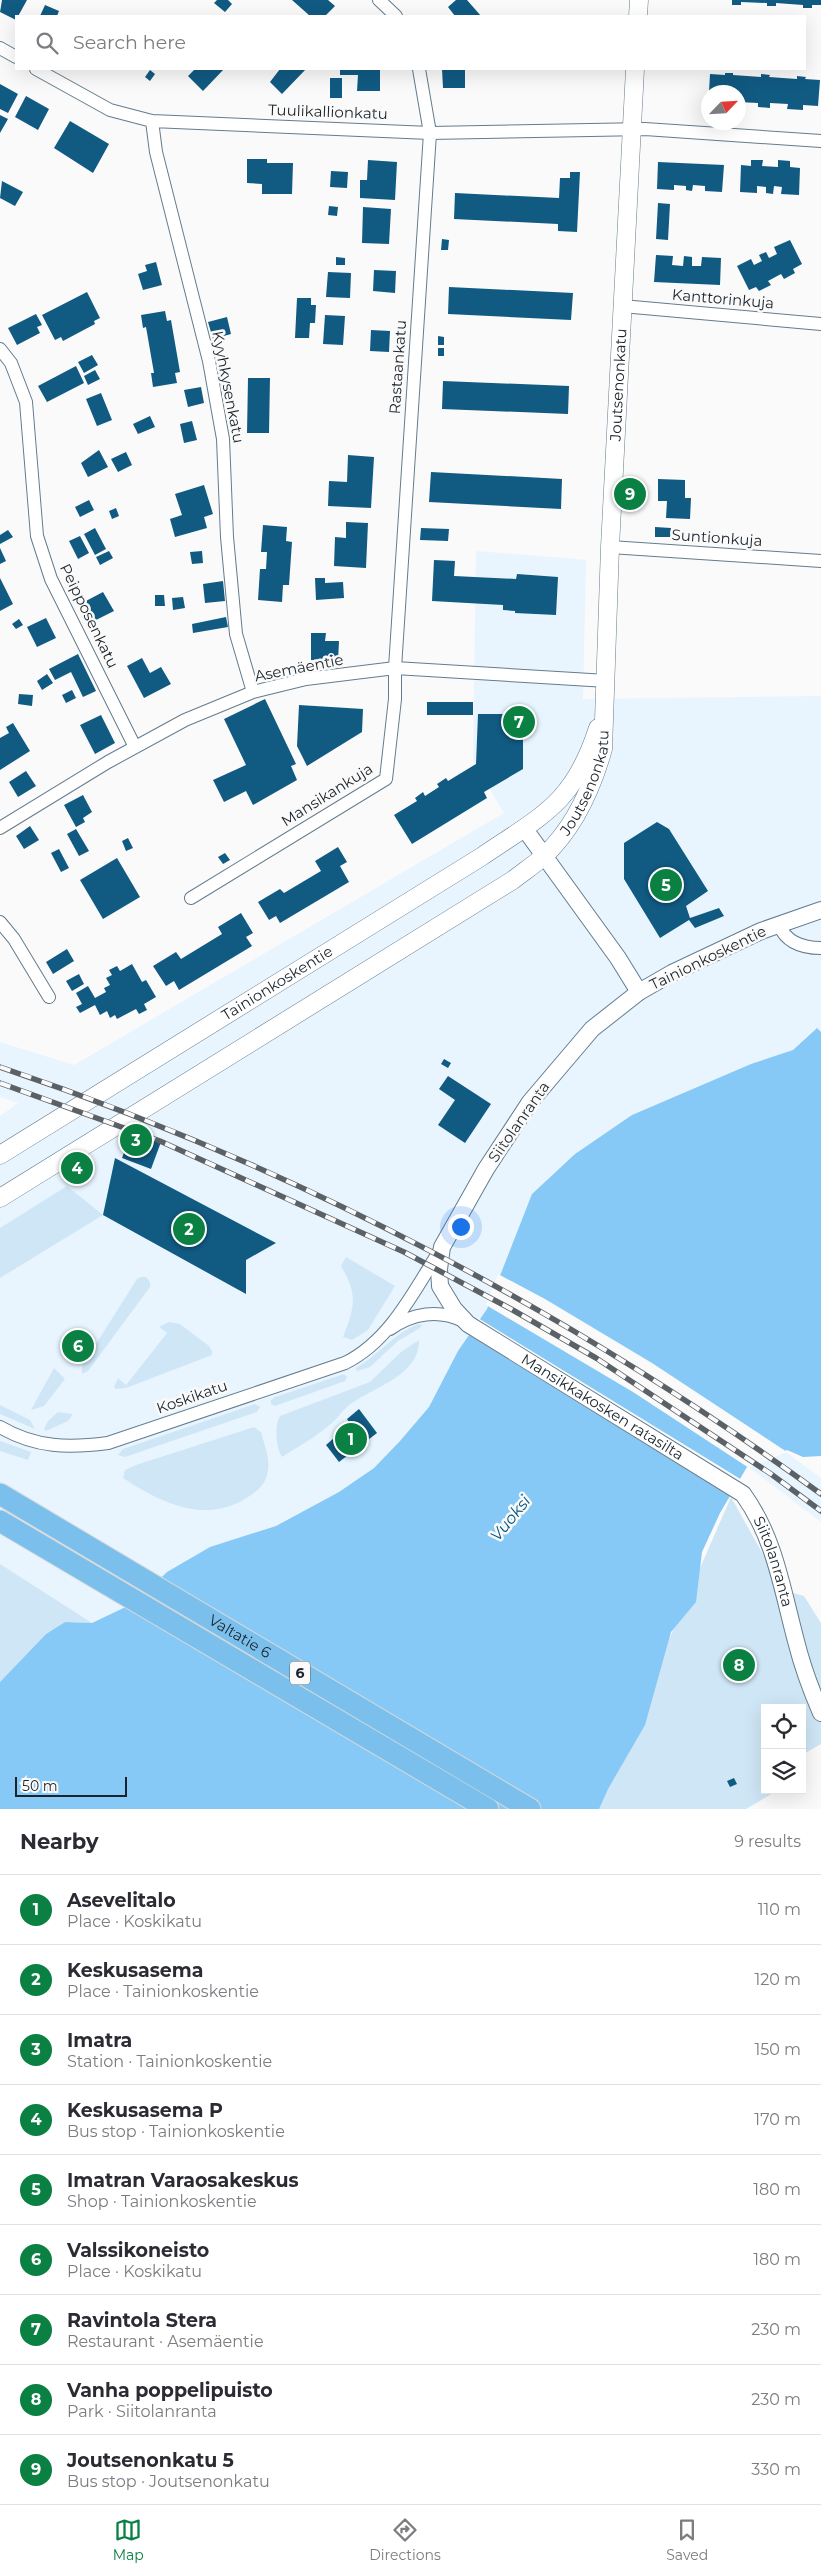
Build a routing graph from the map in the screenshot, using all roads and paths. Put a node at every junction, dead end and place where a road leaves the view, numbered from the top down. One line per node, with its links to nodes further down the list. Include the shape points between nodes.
1 (379, 0): 3 (street)
2 (639, 0): 4 (main road)
3 (395, 15)
4 (638, 15)
5 (0, 48): 6 (street)
6 (15, 57)
7 (38, 70): 10 (street, Tuulikallionkatu, via 110,110)
8 (419, 70): 12 (street, Rastaankatu)
9 (635, 70): 11 (main road, Joutsenonkatu)
10 (152, 121): 12 (street, Tuulikallionkatu); 21 (street, Kyyhkysenkatu, via 156,152 209,361 223,439 236,634)
11 (631, 130): 12 (street, Tuulikallionkatu); 13 (street, Tuulikallionkatu); 14 (main road, Joutsenonkatu)
12 (430, 132): 19 (street, Rastaankatu)
13 (821, 141)
14 (622, 306): 15 (street, Kanttorinkuja); 17 (main road, Joutsenonkatu)
15 (821, 324)
16 (0, 349): 23 (street, Peipposenkatu, via 11,363 26,402 37,536 51,579)
17 (610, 547): 18 (street, Suntionkuja); 20 (main road, Joutsenonkatu)
18 (821, 561)
19 (395, 668): 20 (street, Asemäentie); 21 (street, Asemäentie, via 306,680); 27 (street, Mansikankuja, via 395,699 386,779)
20 (607, 681): 22 (main road, Joutsenonkatu)
21 (253, 692): 23 (street, Asemäentie, via 185,720)
22 (606, 701): 25 (main road, Joutsenonkatu, via 579,774 561,800); 26 (main road, Joutsenonkatu, via 603,749 595,778 564,831)
23 (135, 747): 24 (street, Asemäentie)
24 (0, 828)
25 (524, 828): 26 (street, Tainionkoskentie); 34 (main road, Tainionkoskentie)
26 (544, 856): 32 (street, Tainionkoskentie, via 618,958); 35 (main road, via 500,888)
27 (191, 898)
28 (821, 910): 30 (street, Tainionkoskentie)
29 (0, 922): 33 (street)
30 (779, 925): 31 (street, via 783,936 800,946); 32 (street, Tainionkoskentie, via 672,973)
31 (821, 948)
32 (638, 992): 36 (street, Siitolanranta, via 592,1030 530,1102 486,1168)
33 (49, 996)
34 (0, 1155)
35 (0, 1198)
36 (442, 1247): 37 (street, Mansikkakosken ratasilta, via 440,1286); 38 (street, Koskikatu)
37 (468, 1324): 38 (street, Koskikatu, via 453,1316 427,1313 404,1320); 40 (street, Mansikkakosken ratasilta)
38 (384, 1333): 39 (street, Koskikatu, via 363,1354 345,1363 108,1443 71,1448 38,1443)
39 (0, 1427)
40 (737, 1488): 43 (street, Siitolanranta, via 755,1511 771,1542 796,1642)
41 (0, 1494): 45 (highway, Valtatie 6 / 6)
42 (0, 1521): 44 (highway, Valtatie 6 / 6)
43 (821, 1713)
44 (488, 1809)
45 (530, 1809)

